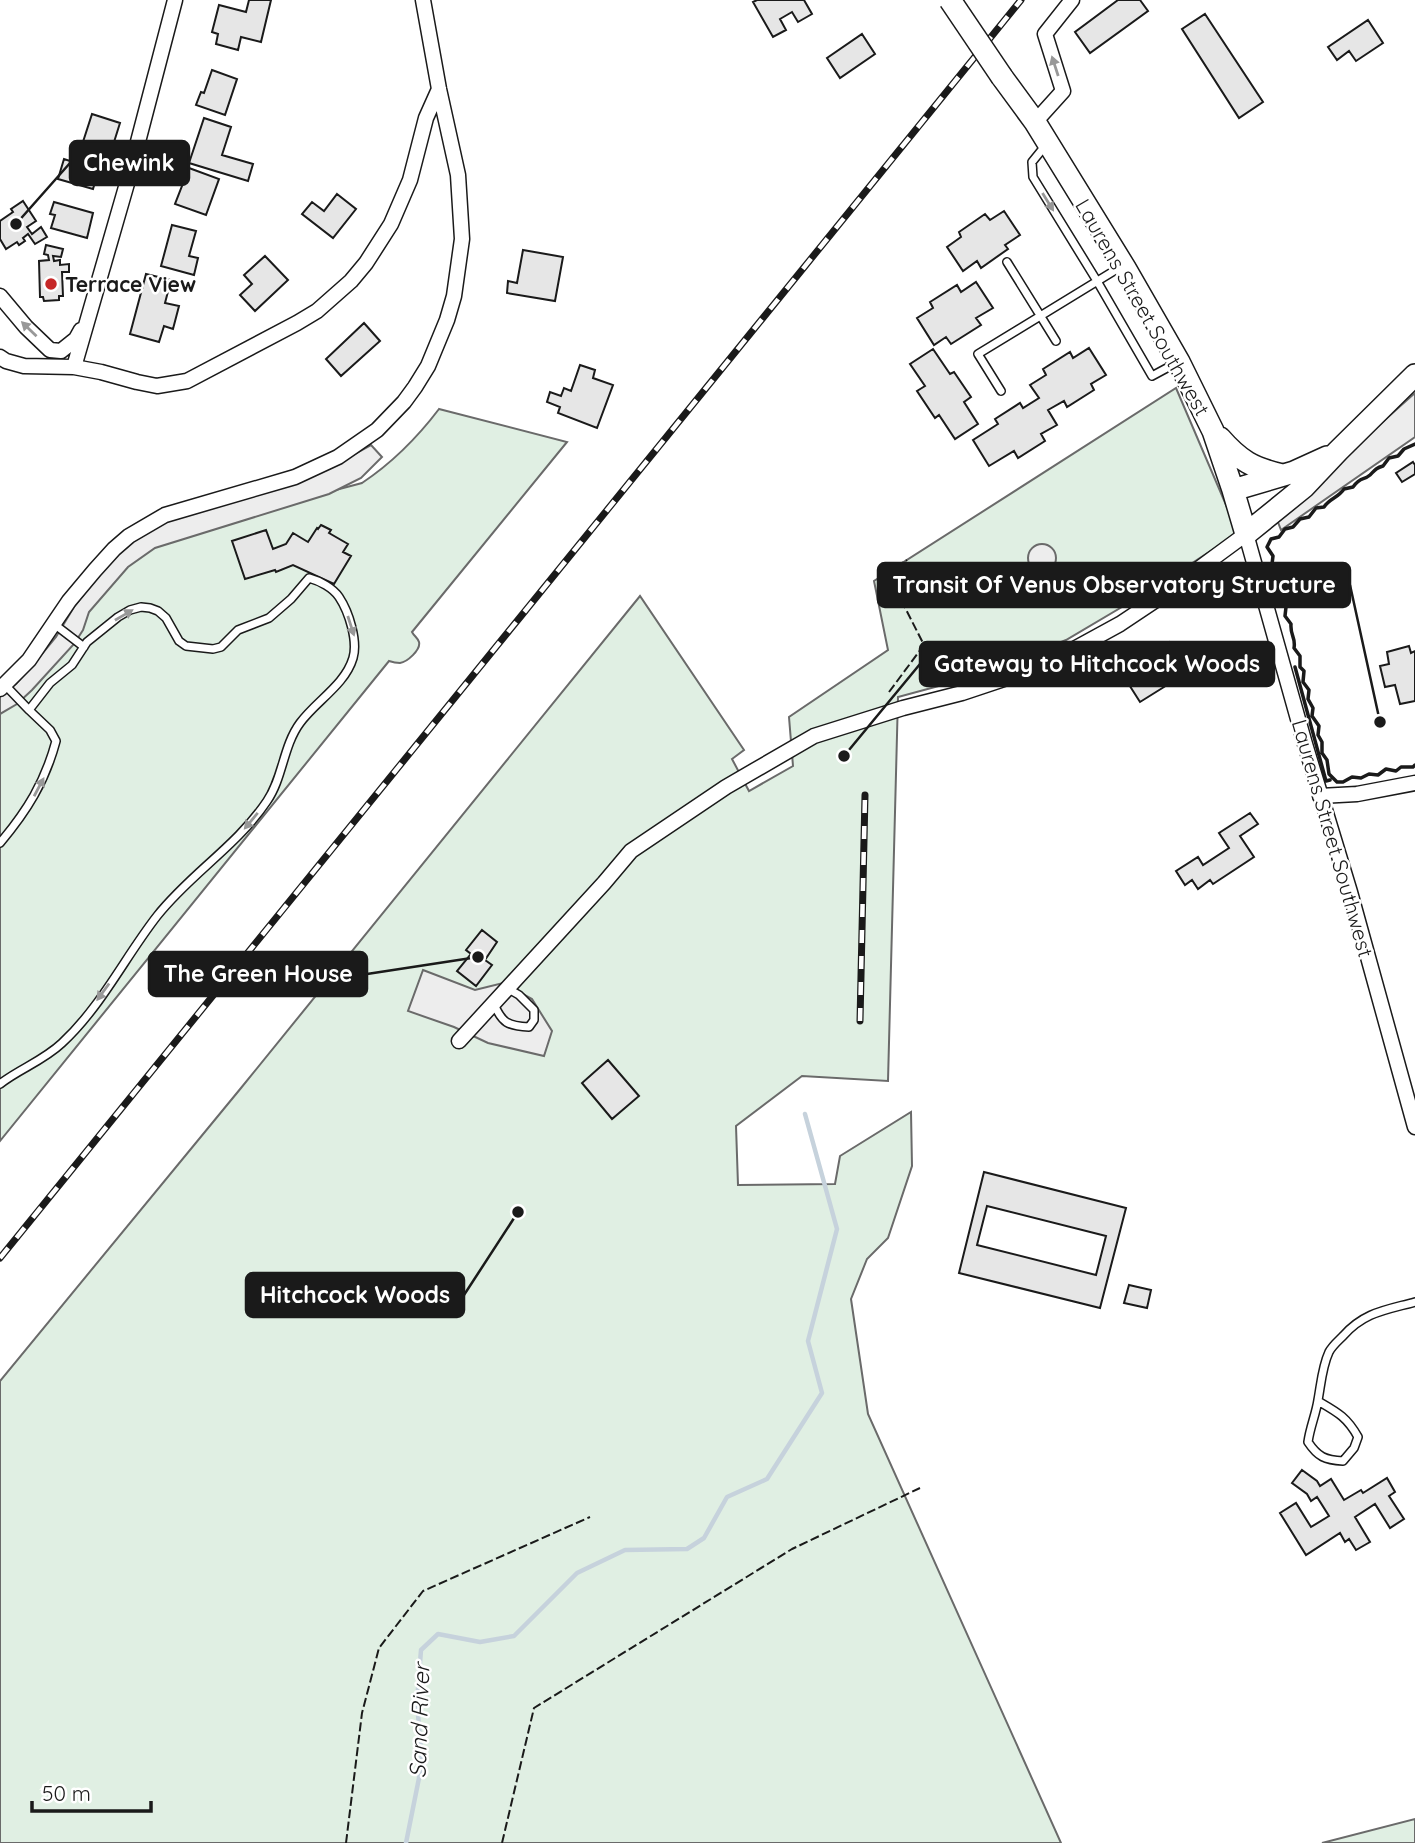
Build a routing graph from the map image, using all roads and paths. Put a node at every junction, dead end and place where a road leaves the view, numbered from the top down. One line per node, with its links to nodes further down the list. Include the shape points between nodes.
1 (175, 0): 12 (street)
2 (423, 0): 5 (street)
3 (950, 0): 6 (street, Laurens Street Southwest, bridge)
4 (1072, 0): 6 (street, one-way to 4, via 1063,91 1045,34)
5 (439, 89): 17 (street, via 391,224 351,281 317,311 187,381 157,386); 25 (street, via 458,175 462,239 447,320 428,366 404,402 377,430 317,468 146,525 114,549)
6 (1035, 122): 7 (street, Laurens Street Southwest)
7 (1048, 143): 9 (street, Laurens Street Southwest); 10 (lane, one-way to 10, via 1032,162 1032,177)
8 (1007, 262): 13 (lane)
9 (1124, 265): 10 (lane); 16 (street, Laurens Street Southwest)
10 (1097, 281): 13 (lane); 16 (lane, via 1152,376)
11 (0, 296): 12 (street, one-way to 11, via 76,339 61,351 50,350)
12 (90, 309): 17 (street)
13 (1040, 315): 14 (lane); 19 (lane, via 978,354)
14 (1056, 341)
15 (0, 357): 17 (street, via 24,366)
16 (1179, 362): 20 (street, Laurens Street Southwest)
17 (74, 368)
18 (1415, 375): 21 (street)
19 (1001, 391)
20 (1213, 431): 22 (street, via 1248,465); 23 (street, Laurens Street Southwest)
21 (1338, 451): 22 (street); 24 (street, via 1304,487)
22 (1282, 475): 23 (street)
23 (1233, 490): 24 (street, Laurens Street Southwest)
24 (1246, 534): 30 (street, Laurens Street Southwest); 32 (street, via 1130,617 1067,653 962,693 814,736 726,787 631,851)
25 (54, 624): 26 (lane); 27 (street, via 29,660)
26 (84, 647): 28 (lane); 35 (lane, one-way to 35, via 118,617 141,607 158,611 186,646 221,647 238,630 269,618 309,578 339,596 355,642 353,658 340,682 299,724 268,800 252,821 157,916 73,1032)
27 (2, 687): 28 (lane)
28 (29, 710): 31 (lane, one-way to 28, via 38,791 56,741)
29 (1415, 783): 30 (street)
30 (1320, 796): 36 (street, Laurens Street Southwest)
31 (0, 843)
32 (507, 988): 33 (street); 33 (lane, via 534,1010 529,1027 500,1018)
33 (494, 1004): 34 (street)
34 (459, 1041)
35 (0, 1084)
36 (1415, 1127)
37 (1415, 1302): 38 (lane, via 1364,1317 1349,1328 1329,1350)
38 (1318, 1401): 38 (lane, via 1308,1442 1327,1460 1343,1461 1357,1437 1340,1413)

